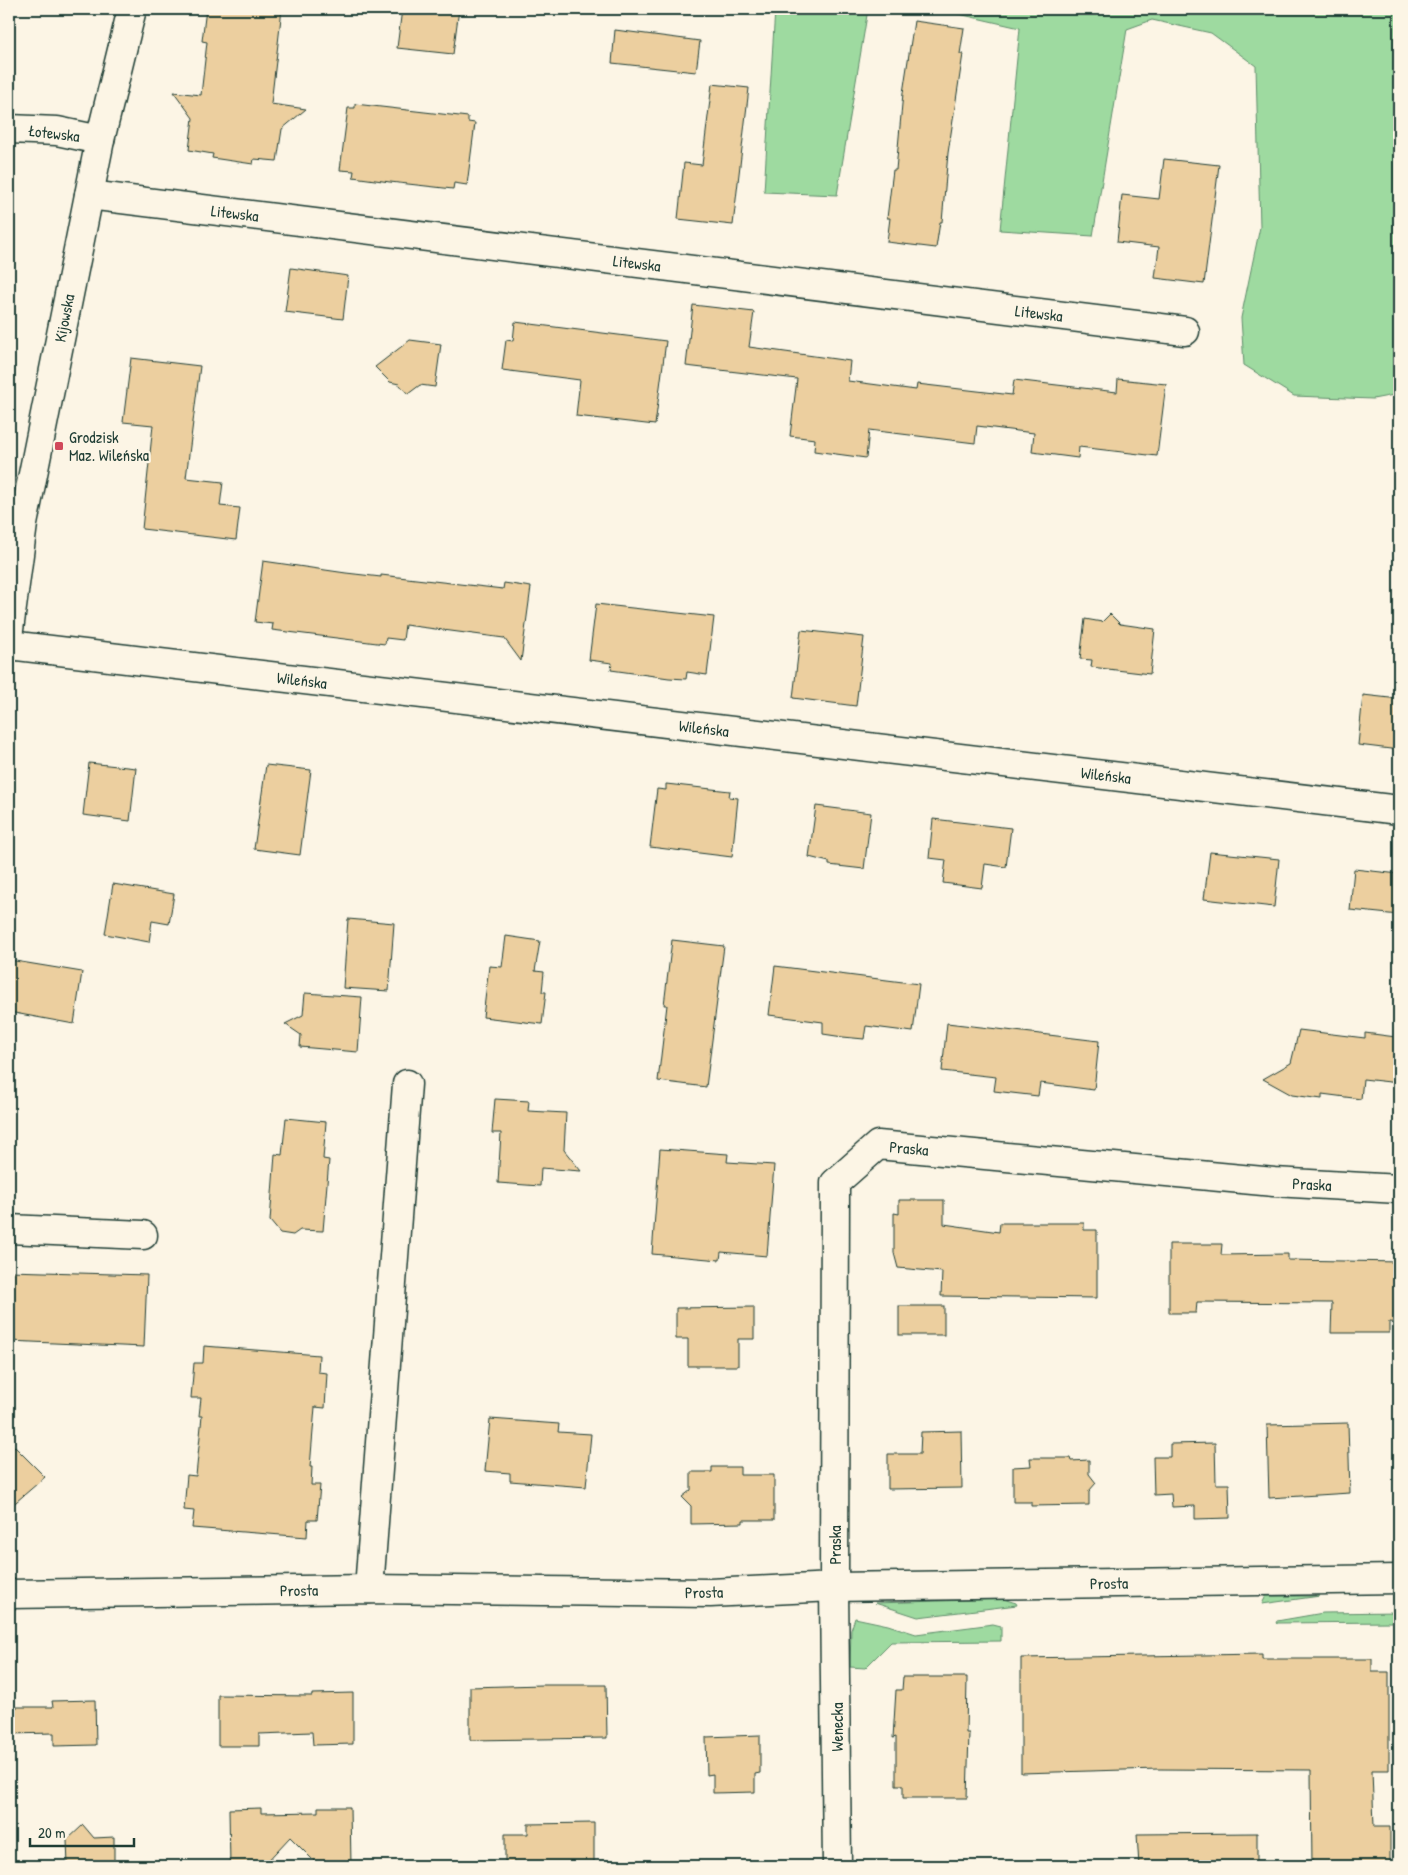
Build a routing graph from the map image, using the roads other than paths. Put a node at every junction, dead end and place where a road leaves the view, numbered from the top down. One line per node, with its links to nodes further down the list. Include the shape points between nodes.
1 (132, 9): 3 (street, Kijowska)
2 (9, 129): 3 (street, Łotewska, via 57,131)
3 (100, 140): 4 (street, Kijowska)
4 (89, 195): 5 (street, Litewska); 6 (street, Kijowska, via 23,524)
5 (1185, 331)
6 (9, 630)
7 (9, 645): 8 (street, Wileńska)
8 (1399, 810)
9 (407, 1084): 15 (street)
10 (1399, 1189): 14 (street, Praska, via 1274,1182 878,1146 835,1183)
11 (9, 1229): 12 (street)
12 (143, 1235)
13 (1399, 1580): 14 (street, Prosta)
14 (834, 1587): 15 (street, Prosta, via 710,1593); 17 (street, Wenecka)
15 (369, 1589): 16 (street, Prosta)
16 (9, 1594)
17 (837, 1866)

